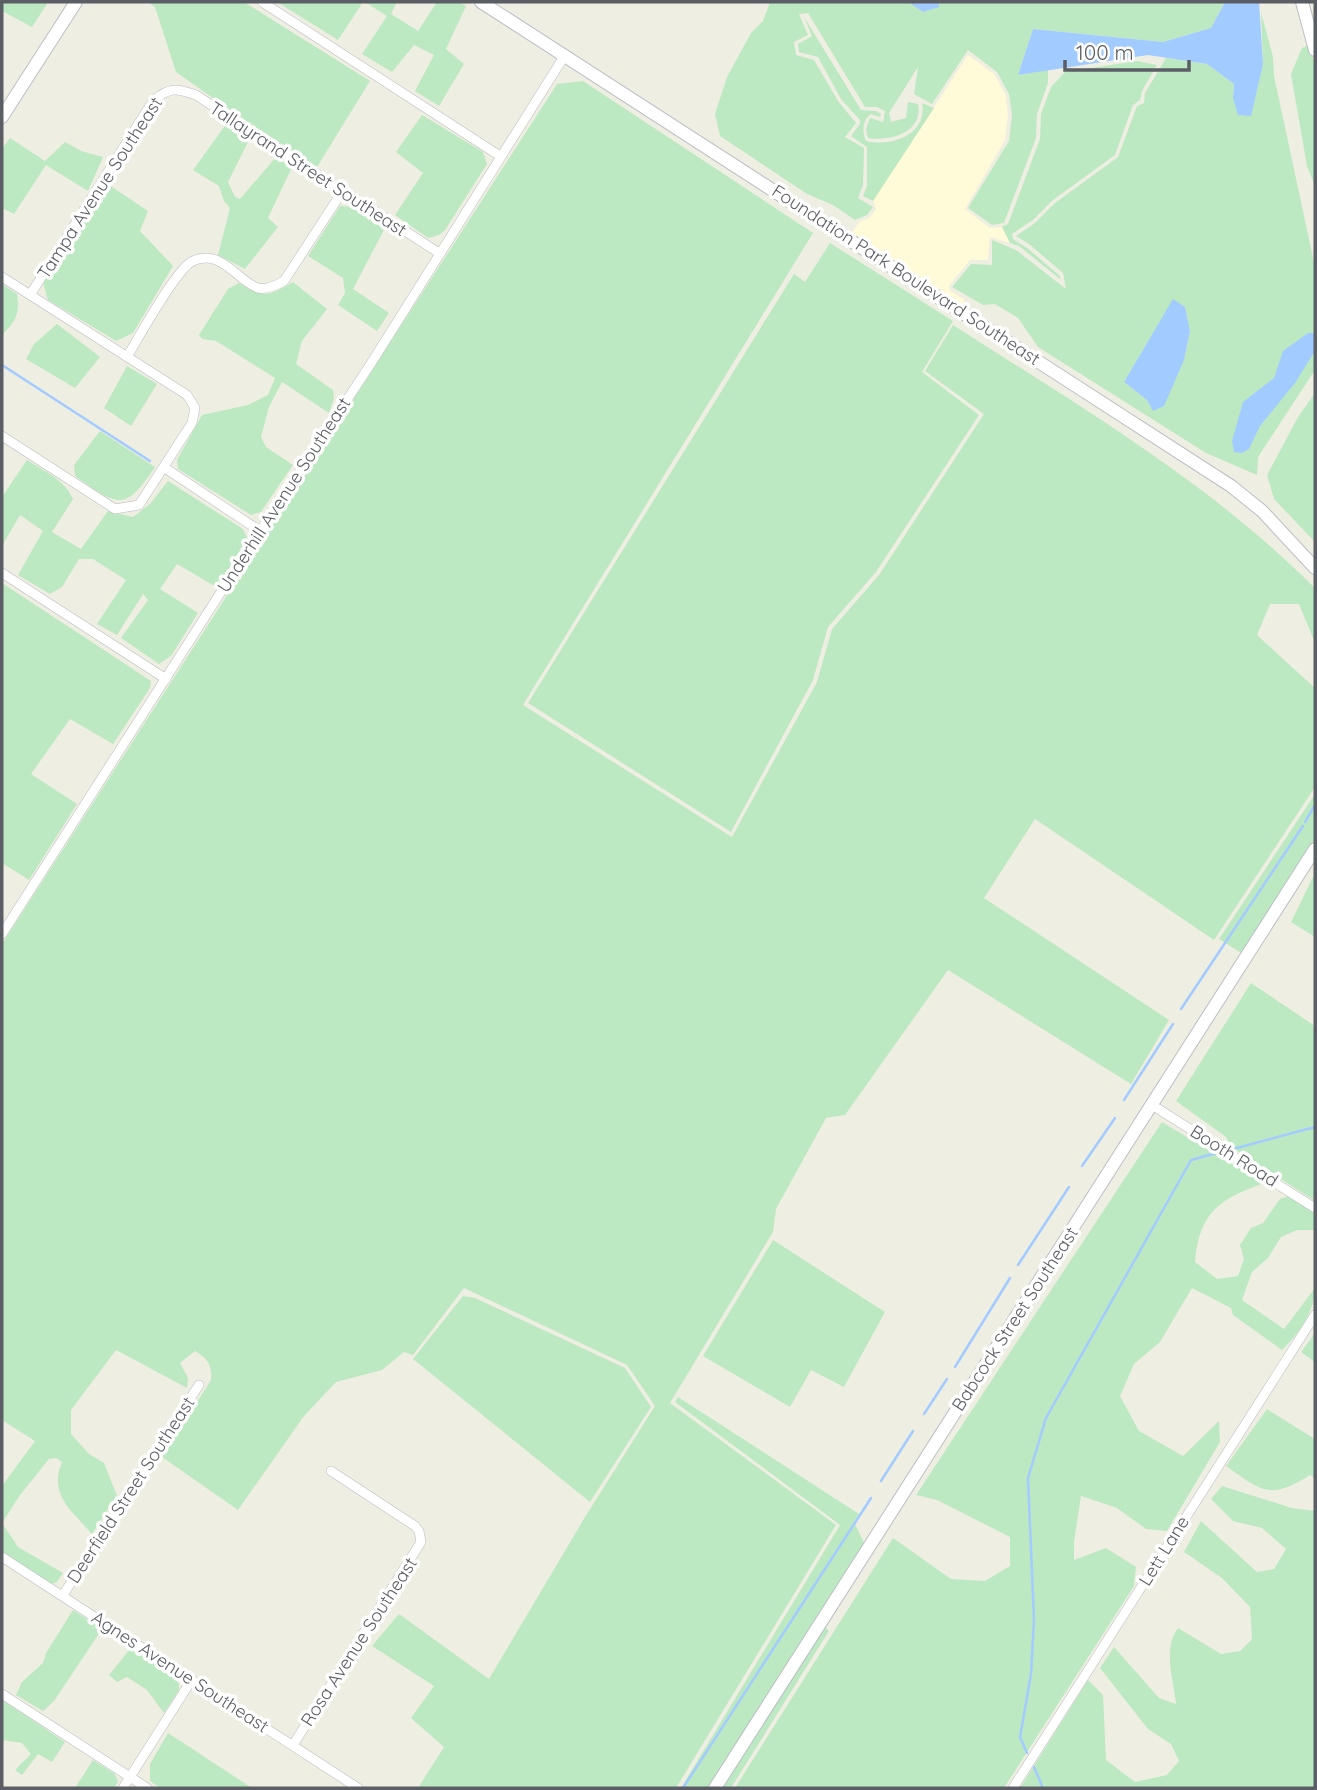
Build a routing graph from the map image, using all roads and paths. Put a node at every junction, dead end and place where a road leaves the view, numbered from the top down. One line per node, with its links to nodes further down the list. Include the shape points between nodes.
1 (76, 2): 8 (street)
2 (262, 2): 9 (street)
3 (481, 2): 6 (street, Foundation Park Boulevard Southeast)
4 (1302, 2): 5 (street)
5 (1315, 50)
6 (565, 55): 9 (street, Underhill Avenue Southeast); 18 (street, Foundation Park Boulevard Southeast, via 1231,486 1262,511)
7 (176, 88): 10 (street, Tallayrand Street Southeast, via 196,96); 13 (street, Tampa Avenue Southeast, via 153,101)
8 (2, 117)
9 (500, 156): 11 (street, Underhill Avenue Southeast)
10 (342, 192): 11 (street, Tallayrand Street Southeast); 14 (street, via 284,281 274,286 258,288 218,261 203,258 191,262)
11 (439, 253): 17 (street, Underhill Avenue Southeast)
12 (2, 277): 13 (street)
13 (30, 295): 14 (street)
14 (127, 357): 16 (street, via 187,395 195,408 192,423)
15 (2, 436): 16 (street, via 115,509 139,505)
16 (165, 468): 17 (street)
17 (260, 531): 20 (street, Underhill Avenue Southeast)
18 (1315, 568)
19 (2, 573): 20 (street)
20 (166, 679): 22 (street, Underhill Avenue Southeast)
21 (1315, 849): 23 (street, Babcock Street Southeast)
22 (2, 934)
23 (1152, 1105): 24 (street, Booth Road); 37 (street, Babcock Street Southeast)
24 (1315, 1208)
25 (1315, 1315): 38 (street, Lett Lane)
26 (199, 1385): 29 (street, Deerfield Street Southeast)
27 (331, 1471): 32 (street, Rosa Avenue Southeast, via 415,1526 422,1538 420,1548)
28 (2, 1557): 29 (street, Agnes Avenue Southeast)
29 (63, 1595): 30 (street, Agnes Avenue Southeast)
30 (191, 1681): 32 (street, Agnes Avenue Southeast); 33 (street)
31 (2, 1694): 33 (street)
32 (293, 1745): 36 (street, Agnes Avenue Southeast)
33 (130, 1777): 34 (street); 35 (street)
34 (123, 1788)
35 (147, 1788)
36 (358, 1788)
37 (715, 1788)
38 (1013, 1788)

